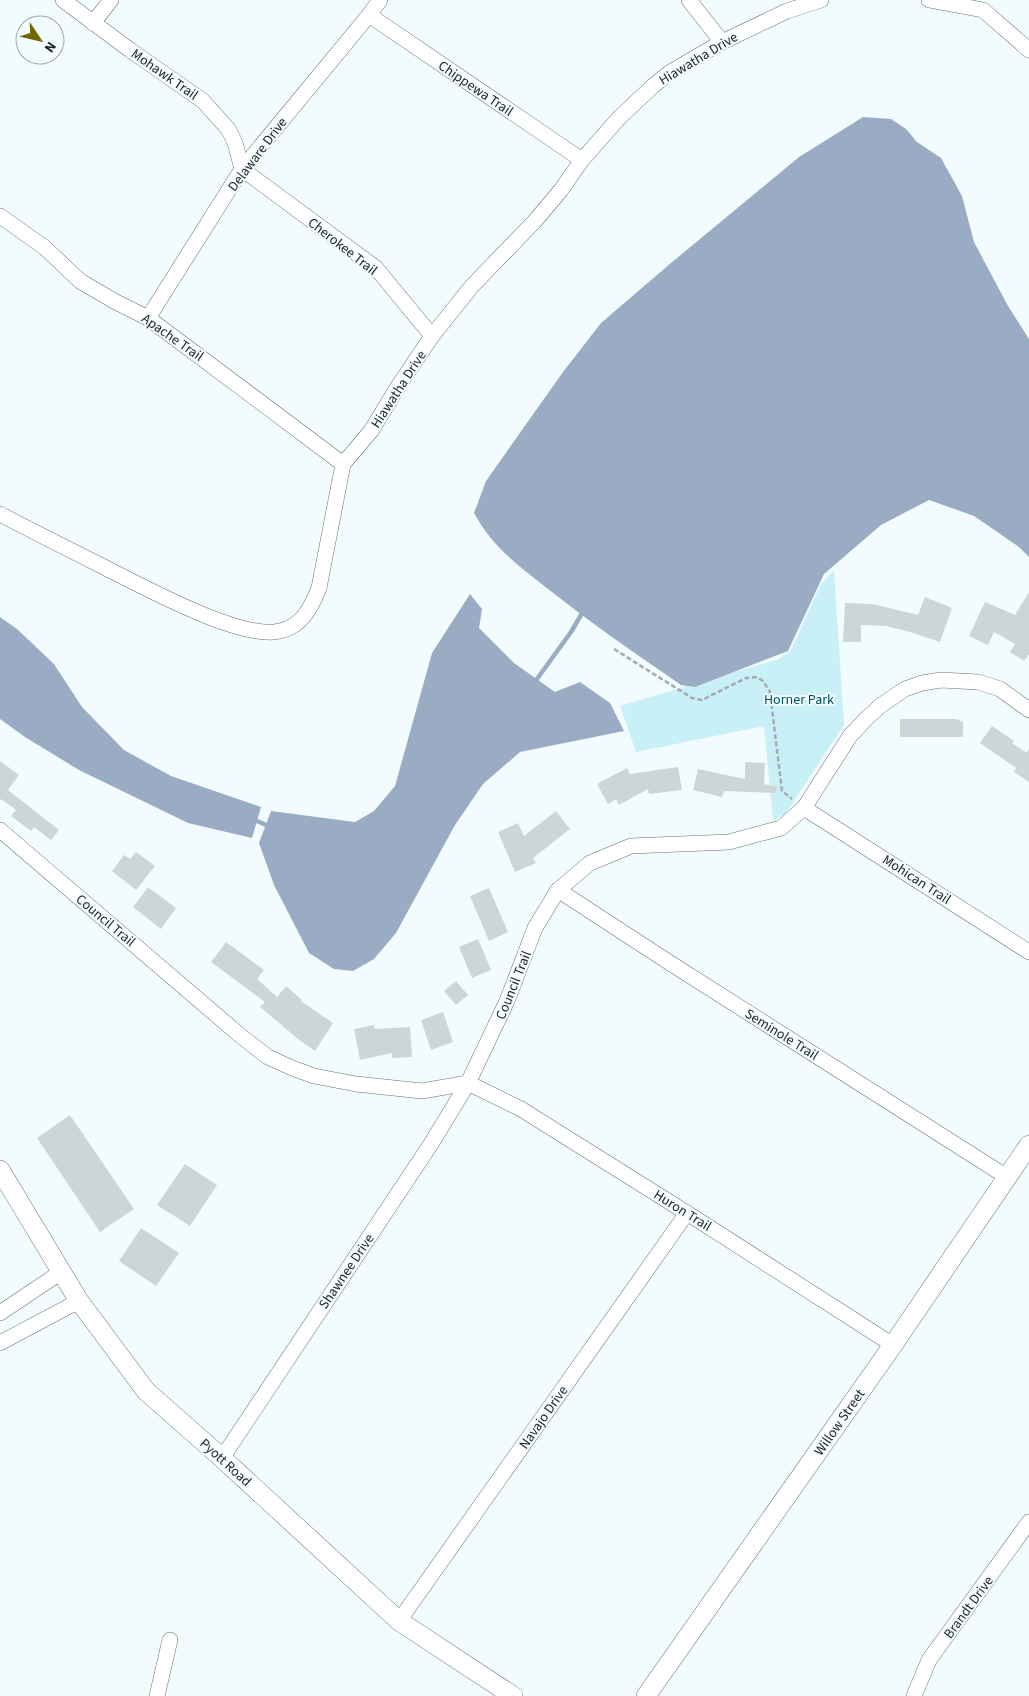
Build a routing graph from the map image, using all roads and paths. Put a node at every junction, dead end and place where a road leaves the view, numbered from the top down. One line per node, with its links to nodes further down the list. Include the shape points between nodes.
1 (63, 0): 9 (street, Mohawk Trail)
2 (111, 0): 9 (street)
3 (380, 0): 8 (street, Delaware Drive)
4 (689, 0): 10 (street)
5 (821, 0): 10 (street, Hiawatha Drive, via 787,11)
6 (929, 0): 7 (street)
7 (979, 5): 11 (street)
8 (369, 15): 12 (street, Chippewa Trail); 13 (street, Delaware Drive)
9 (93, 22): 13 (street, Mohawk Trail, via 211,109 236,143)
10 (722, 42): 12 (street, Hiawatha Drive, via 653,86)
11 (1029, 50)
12 (582, 160): 16 (street, Hiawatha Drive, via 562,190 472,286)
13 (242, 168): 15 (street, Delaware Drive); 16 (street, Cherokee Trail, via 376,268)
14 (0, 216): 15 (street, Apache Trail, via 44,247 80,280)
15 (148, 318): 17 (street, Apache Trail)
16 (432, 336): 17 (street, Hiawatha Drive, via 371,431)
17 (343, 464): 18 (street, Hiawatha Drive, via 319,588 312,607 304,618 279,632 238,627 188,608)
18 (0, 514)
19 (614, 649): 21 (path, via 692,698 702,700 746,678 756,677 764,681 770,692 782,791)
20 (1029, 710): 21 (street, Council Trail, via 1000,689 978,682 941,680 905,689 880,706 850,736)
21 (804, 808): 23 (street, Council Trail, via 781,828 729,842 631,846 590,863); 24 (street, Mohican Trail)
22 (0, 830): 25 (street, Council Trail, via 268,1056 314,1076 356,1084 422,1091)
23 (558, 890): 25 (street, Council Trail, via 535,928 507,1001); 28 (street, Seminole Trail)
24 (1029, 952)
25 (468, 1083): 29 (street, Huron Trail, via 522,1109); 35 (street, Shawnee Drive, via 431,1144)
26 (1029, 1145): 28 (street, Willow Street)
27 (0, 1170): 30 (street, Pyott Road)
28 (1007, 1177): 34 (street, Willow Street)
29 (687, 1212): 34 (street, Huron Trail); 37 (street, Navajo Drive)
30 (61, 1272): 31 (street, Pyott Road); 32 (street)
31 (78, 1301): 33 (street); 35 (street, Pyott Road, via 146,1391)
32 (0, 1313)
33 (0, 1343)
34 (893, 1346): 41 (street, Willow Street)
35 (222, 1458): 37 (street, Pyott Road)
36 (1029, 1522): 42 (street, Brandt Drive, via 929,1660)
37 (398, 1621): 40 (street, Pyott Road)
38 (170, 1640): 39 (street)
39 (158, 1696)
40 (514, 1696)
41 (646, 1696)
42 (914, 1696)

